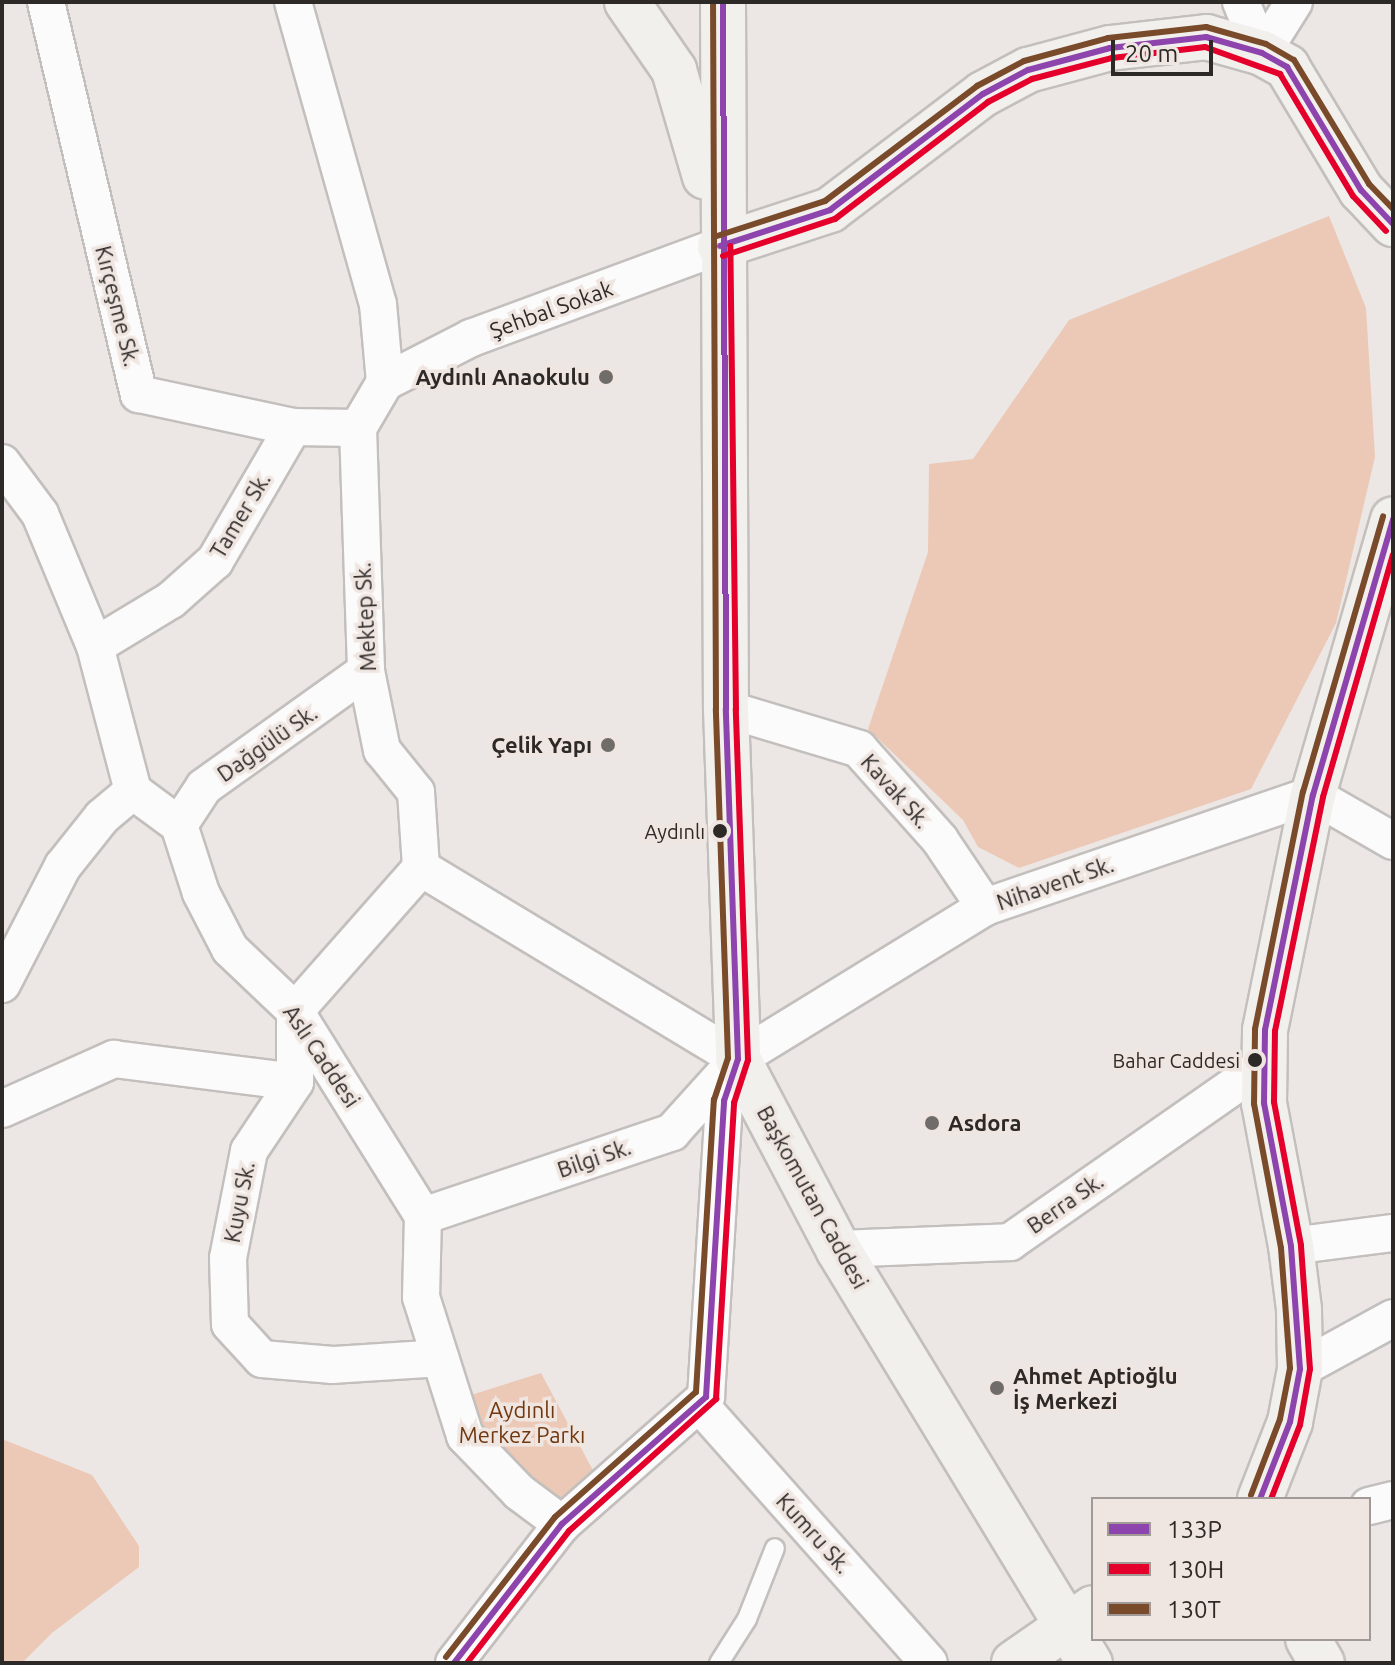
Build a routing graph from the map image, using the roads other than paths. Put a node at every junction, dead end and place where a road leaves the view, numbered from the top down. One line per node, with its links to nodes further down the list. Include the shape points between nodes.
1 (46, 2): 12 (street, Kırçeşme Sk., via 139,394)
2 (293, 2): 11 (street, via 378,304)
3 (627, 2): 10 (street, via 674,70)
4 (723, 2): 10 (street, Başkomutan Caddesi)
5 (1241, 2): 8 (street)
6 (1272, 2): 8 (street)
7 (1294, 2): 8 (street)
8 (1262, 53): 9 (street, via 1296,77 1361,190); 10 (street, via 1206,37 1054,60 983,94 830,210)
9 (1393, 224)
10 (720, 246): 11 (street, Şehbal Sokak, via 471,338); 18 (street, Başkomutan Caddesi)
11 (385, 382): 13 (street)
12 (293, 427): 13 (street, Kırçeşme Sk.); 16 (street, Tamer Sk., via 215,561 171,600)
13 (358, 428): 17 (street, Mektep Sk.)
14 (2, 463): 16 (street, via 40,514)
15 (1393, 519): 20 (street)
16 (95, 646): 19 (street)
17 (366, 671): 21 (street, Dağgülü Sk., via 204,787); 23 (street, Mektep Sk., via 382,750 416,792)
18 (726, 709): 24 (street, Kavak Sk., via 859,749 940,840); 27 (street, Başkomutan Caddesi)
19 (133, 791): 21 (street); 25 (street, via 102,817 63,866)
20 (1313, 795): 22 (street); 24 (street, Nihavent Sk.); 28 (street)
21 (179, 825): 26 (street, Aslı Caddesi, via 201,893 230,949)
22 (1393, 841)
23 (421, 868): 26 (street); 27 (street)
24 (985, 907): 27 (street, Nihavent Sk.)
25 (2, 984)
26 (295, 1011): 29 (street); 31 (street, Aslı Caddesi)
27 (738, 1059): 31 (street, Bilgi Sk., via 672,1132); 34 (street, Başkomutan Caddesi); 38 (street, via 724,1101 706,1397)
28 (1262, 1066): 33 (street); 34 (street, Berra Sk., via 1010,1242)
29 (295, 1082): 30 (street, via 114,1059); 36 (street, Kuyu Sk., via 249,1151 228,1258 230,1324 262,1359 333,1365)
30 (2, 1109)
31 (423, 1216): 36 (street, via 421,1297)
32 (1393, 1233): 33 (street)
33 (1291, 1246): 37 (street)
34 (838, 1249): 44 (street, Başkomutan Caddesi)
35 (1393, 1318): 37 (street)
36 (440, 1358): 42 (street, via 465,1436 519,1492)
37 (1300, 1369): 39 (street, via 1290,1422)
38 (699, 1404): 42 (street); 48 (street, Kumru Sk.)
39 (1261, 1497)
40 (1393, 1500): 41 (street)
41 (1371, 1506)
42 (562, 1524): 46 (street)
43 (775, 1548): 47 (lane, via 747,1619)
44 (1079, 1616): 49 (street); 50 (street, Başkomutan Caddesi)
45 (1309, 1641): 51 (street)
46 (454, 1663)
47 (719, 1663)
48 (929, 1663)
49 (1014, 1663)
50 (1090, 1663)
51 (1322, 1663)

